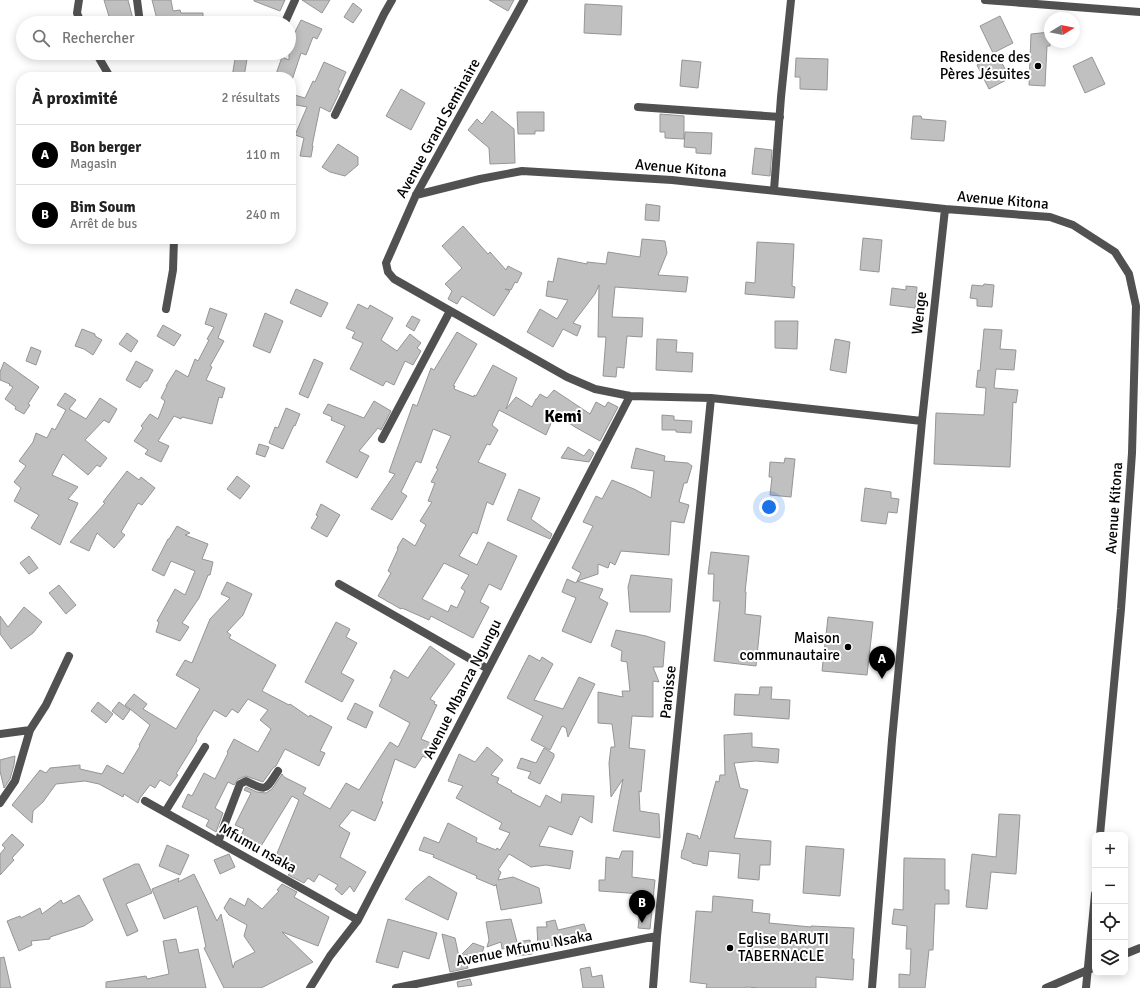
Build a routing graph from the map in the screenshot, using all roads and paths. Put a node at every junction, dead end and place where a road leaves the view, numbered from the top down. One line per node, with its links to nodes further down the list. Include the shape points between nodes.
1 (79, 0): 9 (street)
2 (137, 0): 10 (street)
3 (295, 0): 11 (street)
4 (392, 0): 15 (street)
5 (524, 0): 18 (street, Avenue Grand Seminaire)
6 (791, 0): 16 (street)
7 (985, 0): 8 (street)
8 (1139, 12)
9 (78, 16)
10 (139, 16)
11 (288, 16)
12 (100, 60): 13 (street)
13 (107, 72)
14 (638, 107): 16 (street)
15 (335, 115)
16 (780, 116): 17 (street)
17 (774, 190): 18 (street, Avenue Kitona, via 672,180 522,172 480,179); 19 (street, Avenue Kitona)
18 (416, 195): 22 (street, Avenue Grand Seminaire, via 386,262 388,272 394,279)
19 (945, 208): 25 (street, Wenge); 37 (street, Avenue Kitona, via 1050,217 1073,225 1115,252 1129,274 1136,306 1132,453 1121,609)
20 (174, 244): 21 (street, via 173,270)
21 (166, 309)
22 (450, 311): 23 (street, via 567,377 594,389); 26 (street)
23 (630, 396): 24 (street); 29 (street, Avenue Mbanza Ngungu)
24 (711, 398): 25 (street); 41 (street, Paroisse)
25 (922, 421): 49 (street, Wenge)
26 (382, 439)
27 (339, 584): 29 (street)
28 (69, 656): 30 (street, via 46,705)
29 (488, 669): 40 (street, Avenue Mbanza Ngungu)
30 (30, 730): 31 (street); 35 (street, via 16,781)
31 (0, 734)
32 (205, 747): 36 (street)
33 (278, 771): 38 (street, via 264,788 246,781 240,784)
34 (145, 801): 36 (street, Mfumu nsaka)
35 (0, 803)
36 (165, 812): 38 (street, Mfumu nsaka)
37 (1100, 832)
38 (218, 842): 40 (street, Mfumu nsaka)
39 (1095, 904): 42 (street)
40 (358, 920): 46 (street, Avenue Mbanza Ngungu, via 330,956)
41 (657, 936): 47 (street, Avenue Mfumu Nsaka); 48 (street, Paroisse)
42 (1093, 940)
43 (1140, 948): 44 (street)
44 (1128, 953)
45 (1092, 968): 50 (street); 51 (street)
46 (310, 988)
47 (396, 988)
48 (653, 988)
49 (872, 988)
50 (1046, 988)
51 (1086, 988)

